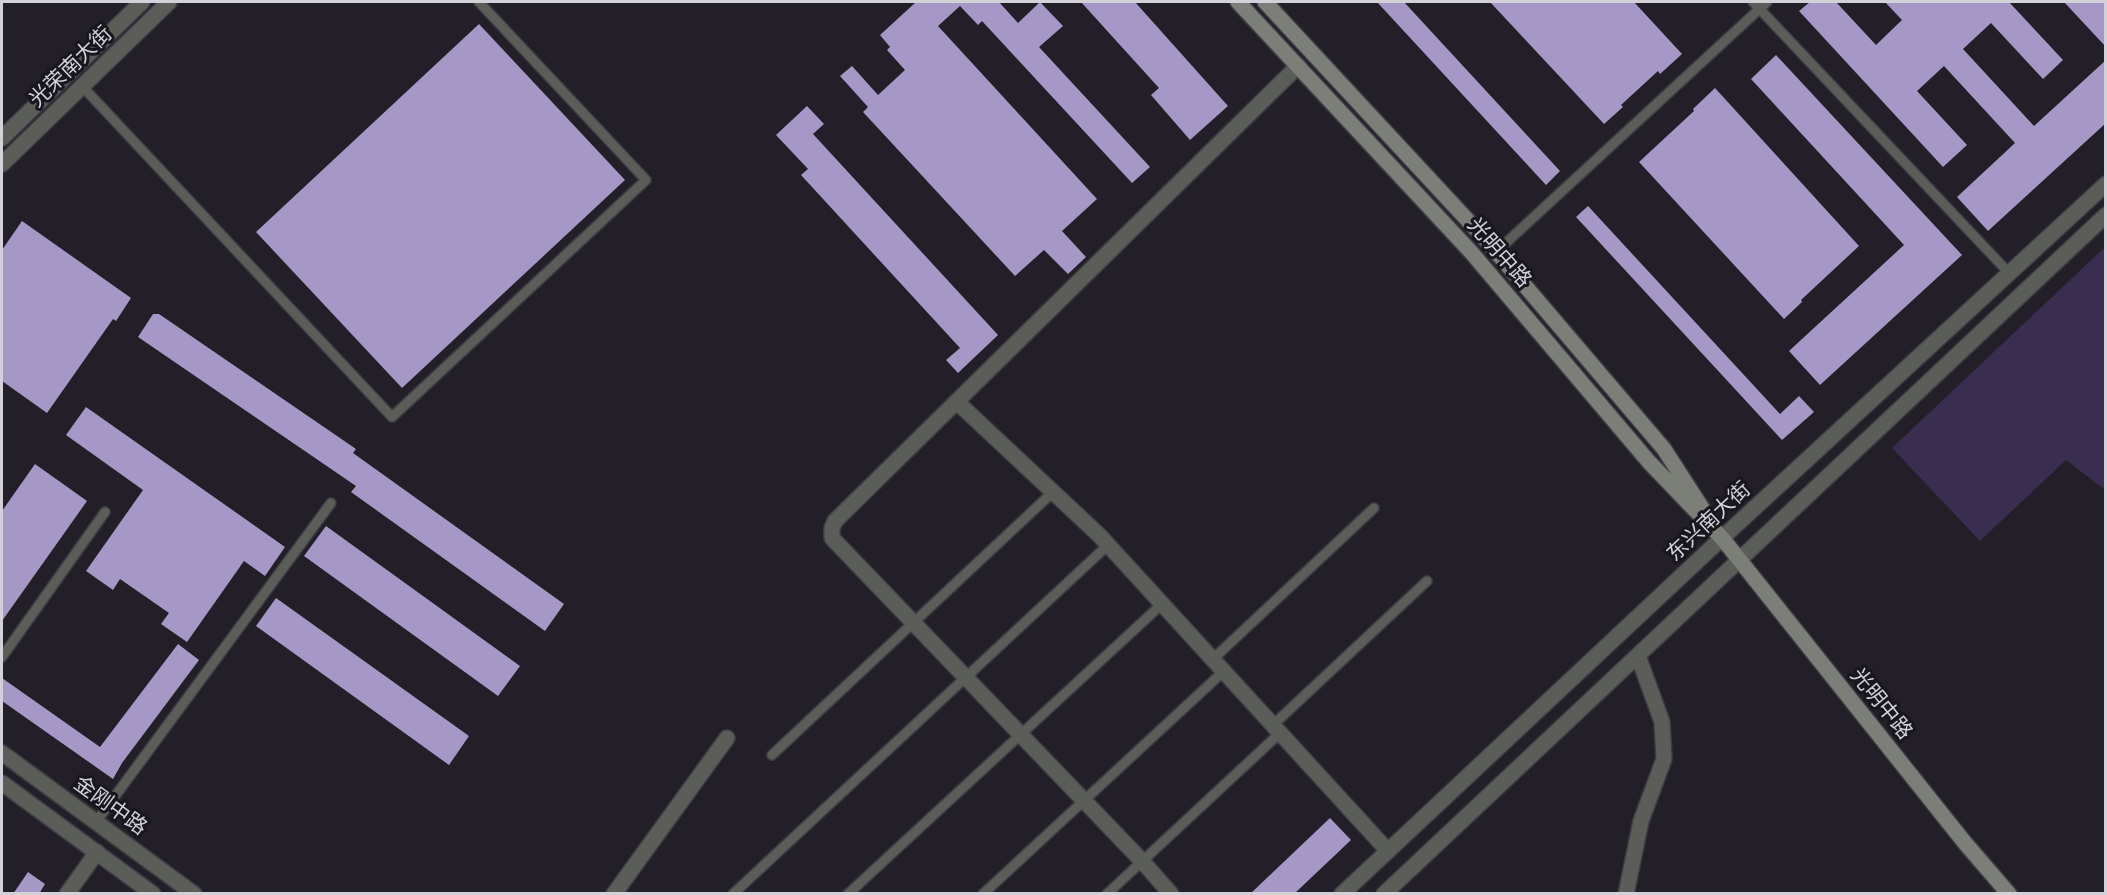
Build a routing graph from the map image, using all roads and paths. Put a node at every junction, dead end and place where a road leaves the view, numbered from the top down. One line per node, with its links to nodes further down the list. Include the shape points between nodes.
1 (142, 2): 10 (street, 光荣南大街)
2 (169, 2): 9 (street, 光荣南大街)
3 (479, 2): 9 (lane, via 646,180 392,417)
4 (1238, 2): 8 (main road, 光明中路)
5 (1266, 2): 14 (main road, 光明中路)
6 (1767, 2): 7 (lane)
7 (1756, 5): 14 (lane); 15 (lane)
8 (1298, 66): 16 (street); 21 (main road, 光明中路, via 1472,252 1649,462)
9 (82, 86): 11 (street, 光荣南大街)
10 (2, 138)
11 (2, 164)
12 (2106, 184): 15 (street, 东兴南大街)
13 (2106, 215): 23 (street)
14 (1496, 252): 21 (main road, 光明中路, via 1664,449)
15 (2009, 273): 21 (street, 东兴南大街)
16 (957, 402): 17 (street); 26 (street, via 832,528 832,538)
17 (1053, 492): 22 (street); 26 (lane)
18 (331, 504): 39 (lane)
19 (1374, 508): 29 (lane)
20 (105, 512): 28 (lane)
21 (1722, 538): 23 (main road, 光明中路); 40 (street, 东兴南大街)
22 (1108, 545): 25 (street); 31 (lane)
23 (1740, 561): 27 (street); 55 (main road, 光明中路)
24 (1427, 581): 32 (lane)
25 (1162, 604): 29 (street); 33 (lane)
26 (913, 622): 31 (street); 36 (lane)
27 (1638, 656): 53 (street); 54 (street, via 1662,722 1664,759 1641,822)
28 (2, 657)
29 (1213, 659): 30 (street)
30 (1224, 671): 32 (street); 38 (lane)
31 (966, 677): 33 (street); 47 (lane)
32 (1277, 729): 40 (street); 42 (lane)
33 (1021, 734): 38 (street); 48 (lane)
34 (727, 738): 46 (street)
35 (2, 753): 39 (street, 金刚中路)
36 (772, 755)
37 (2, 783): 41 (street)
38 (1084, 800): 42 (street); 49 (lane)
39 (96, 822): 45 (street, 金刚中路)
40 (1388, 851): 52 (street, 东兴南大街)
41 (97, 852): 43 (street); 44 (street)
42 (1142, 861): 50 (lane); 51 (street)
43 (68, 894)
44 (153, 894)
45 (194, 894)
46 (614, 894)
47 (733, 894)
48 (848, 894)
49 (983, 894)
50 (1107, 894)
51 (1171, 894)
52 (1342, 894)
53 (1384, 894)
54 (1626, 894)
55 (2009, 894)

